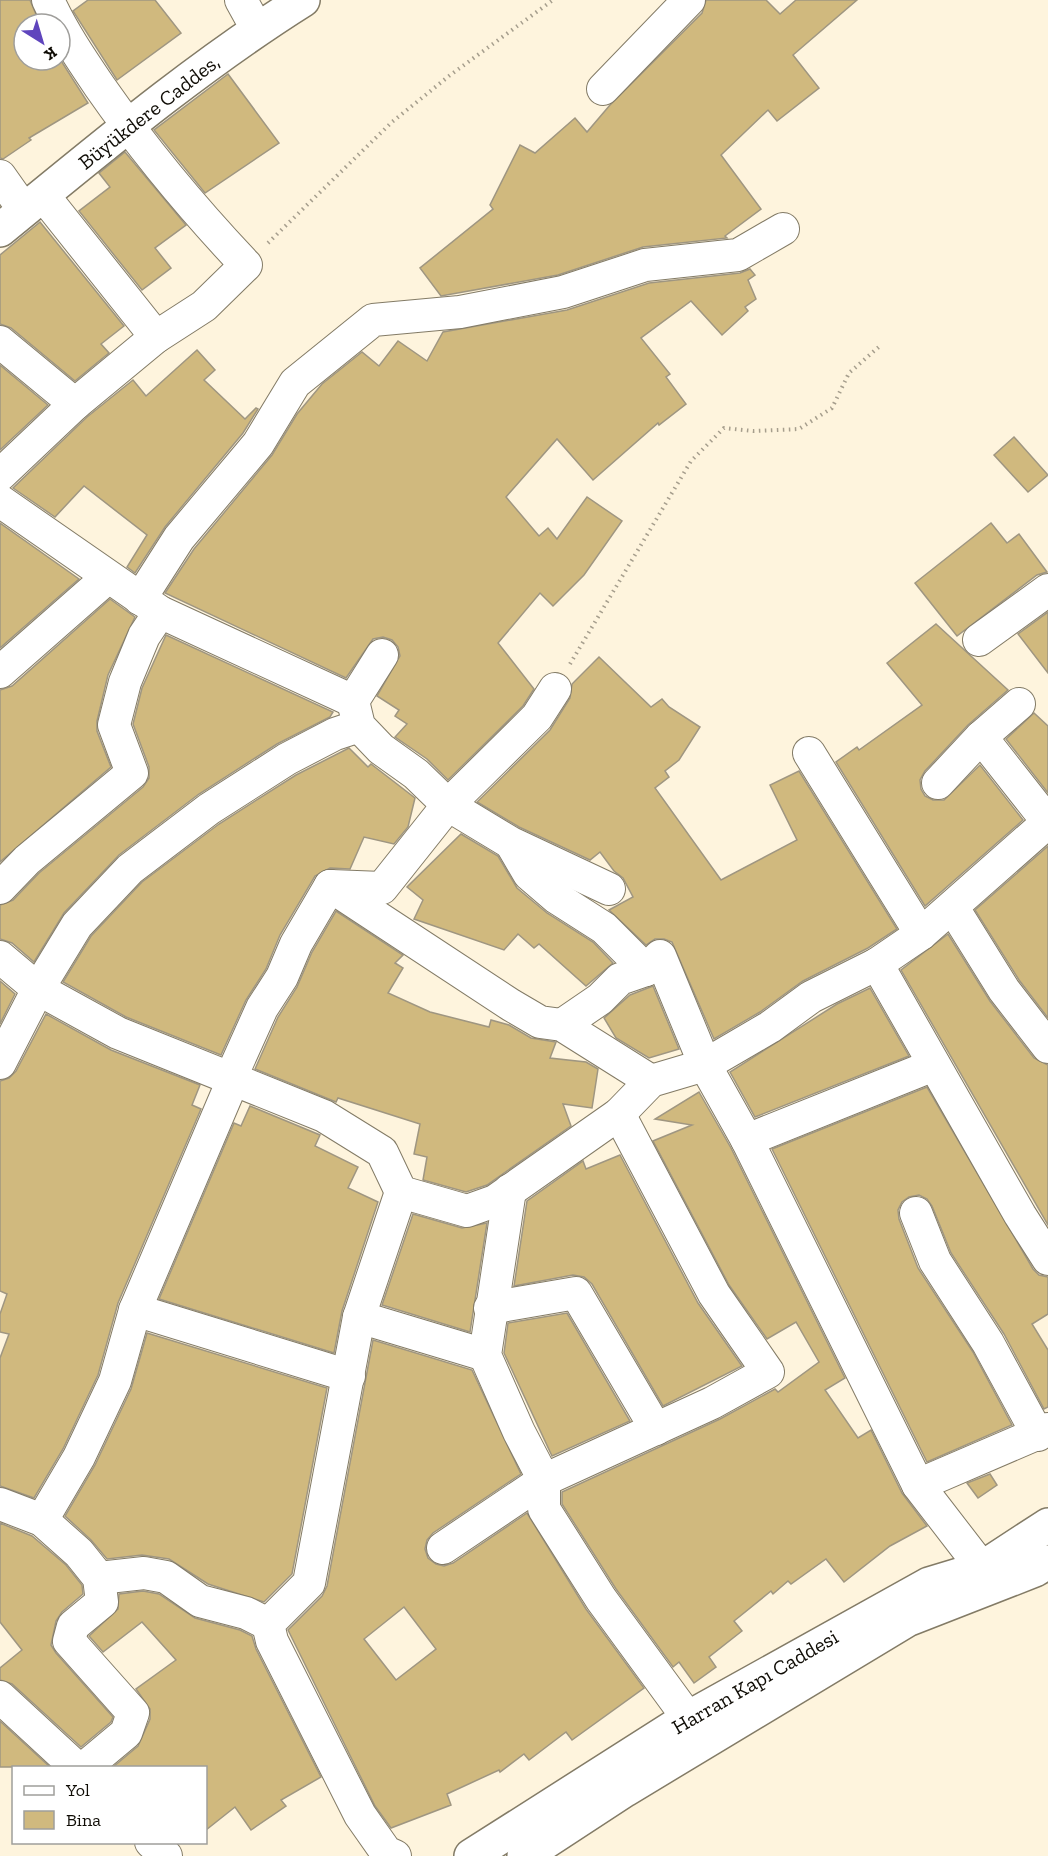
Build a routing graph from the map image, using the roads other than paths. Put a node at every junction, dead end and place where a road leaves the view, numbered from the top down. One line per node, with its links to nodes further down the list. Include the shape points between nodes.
1 (48, 0): 7 (street, via 73,47)
2 (241, 0): 5 (street)
3 (303, 0): 5 (main road, Büyükdere Caddes,)
4 (689, 0): 6 (street)
5 (257, 29): 7 (main road, Büyükdere Caddes,)
6 (603, 89)
7 (127, 126): 9 (main road, Büyükdere Caddes,); 11 (street, via 246,265 204,306)
8 (0, 176): 9 (street)
9 (22, 212): 11 (street)
10 (783, 229): 18 (street, via 738,255 645,265 563,292 460,312 373,320 295,383 258,444 179,538)
11 (156, 337): 13 (street)
12 (0, 342): 13 (street)
13 (75, 404): 14 (street)
14 (0, 475)
15 (0, 501): 16 (street)
16 (107, 578): 18 (street); 21 (street)
17 (1048, 590): 19 (street)
18 (150, 606): 24 (street); 32 (street, via 114,725 132,773 27,860)
19 (979, 640)
20 (382, 655): 24 (street)
21 (0, 672)
22 (555, 689): 28 (street, via 537,717)
23 (1019, 704): 25 (street)
24 (356, 713): 28 (street, via 381,750 416,774); 39 (street, via 335,734 287,759 209,809 130,869 77,925)
25 (981, 737): 27 (street); 29 (street)
26 (809, 753): 35 (street)
27 (938, 783)
28 (448, 806): 30 (street); 31 (street, via 382,888)
29 (1048, 822): 34 (street)
30 (511, 843): 33 (street); 38 (street, via 529,874 557,898 604,928)
31 (330, 886): 40 (street, via 511,1005 540,1022); 45 (street, via 262,1008)
32 (0, 888)
33 (609, 889)
34 (953, 908): 35 (street); 41 (street, via 1004,990)
35 (921, 934): 37 (street)
36 (0, 957): 39 (street)
37 (877, 964): 43 (street, via 811,997 770,1027); 44 (street)
38 (646, 970): 40 (street, via 620,979 600,999); 43 (street, via 660,956)
39 (38, 989): 42 (street); 45 (street, via 118,1033)
40 (562, 1024): 46 (street)
41 (1048, 1047)
42 (0, 1063)
43 (705, 1065): 46 (street); 48 (street)
44 (934, 1065): 48 (street); 52 (street)
45 (232, 1078): 50 (street, via 324,1116 382,1152); 54 (street)
46 (651, 1081): 47 (street)
47 (619, 1114): 49 (street); 58 (street, via 714,1294 768,1372)
48 (747, 1140): 61 (street)
49 (510, 1190): 50 (street, via 495,1201 467,1211); 53 (street)
50 (401, 1192): 55 (street)
51 (916, 1214): 59 (street, via 935,1262)
52 (1048, 1259)
53 (490, 1308): 56 (street); 58 (street, via 576,1293)
54 (135, 1310): 57 (street); 63 (street, via 115,1381 79,1457)
55 (359, 1317): 56 (street); 57 (street)
56 (485, 1355): 60 (street)
57 (349, 1376): 69 (street, via 309,1583)
58 (656, 1429): 60 (street)
59 (1043, 1432): 61 (street)
60 (544, 1480): 65 (street); 71 (street, via 544,1509 564,1544)
61 (918, 1485): 67 (street)
62 (0, 1504): 63 (street)
63 (42, 1520): 68 (street, via 79,1553)
64 (1048, 1525): 67 (main road, Harran Kapı Caddesi)
65 (442, 1548)
66 (1048, 1562): 78 (main road, Harran Kapı Caddesi, via 907,1620 625,1790)
67 (982, 1568): 71 (main road, Harran Kapı Caddesi, via 929,1584)
68 (99, 1578): 69 (street, via 144,1573 166,1576 200,1601 246,1613); 73 (street, via 102,1602 73,1626 69,1641 133,1713 126,1733)
69 (268, 1624): 76 (street, via 272,1641 360,1815 386,1852)
70 (0, 1697): 72 (street)
71 (688, 1718): 77 (main road, Harran Kapı Caddesi)
72 (76, 1766)
73 (85, 1766)
74 (153, 1844): 75 (street)
75 (166, 1856)
76 (395, 1856)
77 (471, 1856)
78 (524, 1856)

